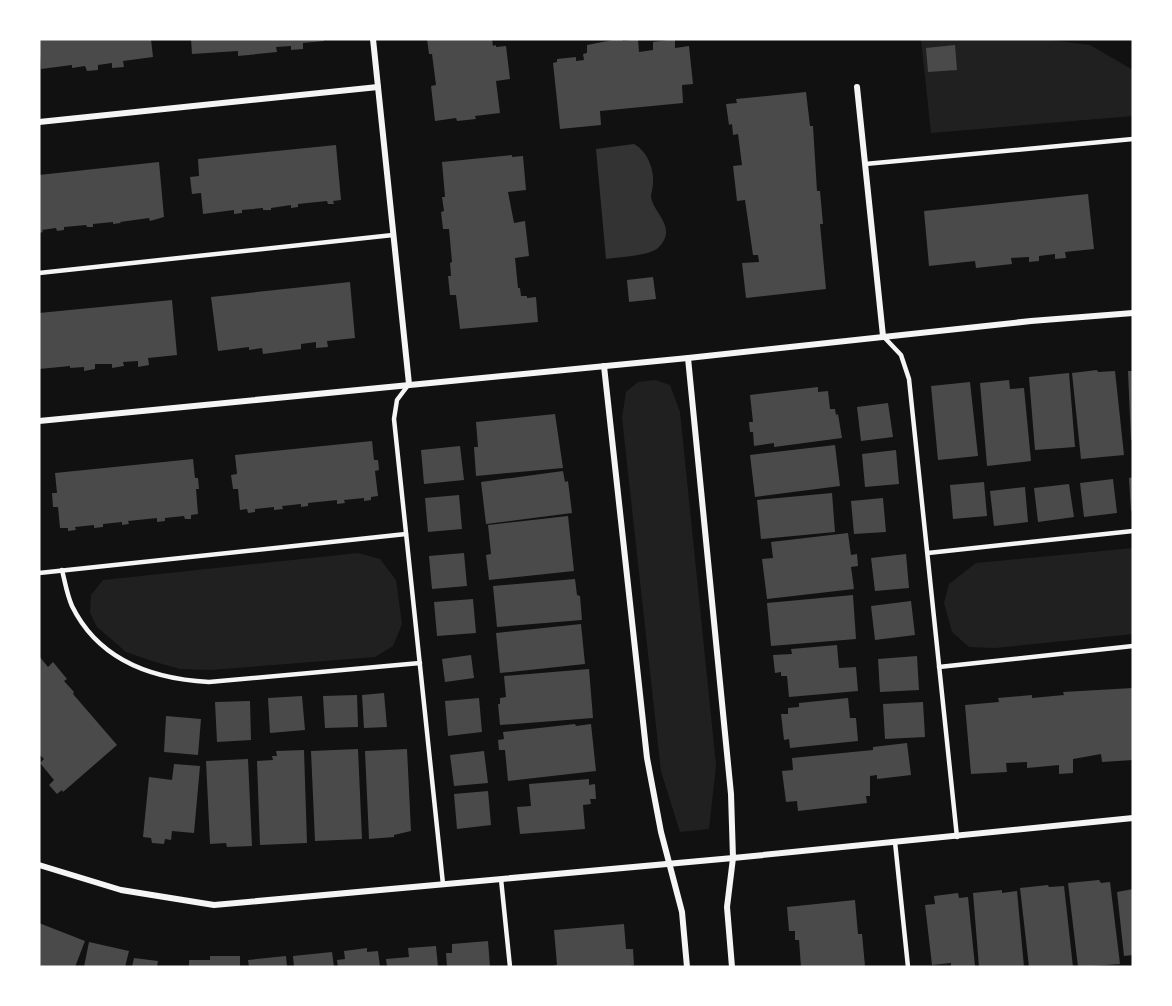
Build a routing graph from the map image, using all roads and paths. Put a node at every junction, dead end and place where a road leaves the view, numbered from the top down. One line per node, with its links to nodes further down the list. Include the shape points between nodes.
1 (373, 39): 2 (street)
2 (378, 87): 4 (street); 7 (street)
3 (857, 87): 6 (street)
4 (39, 123)
5 (1133, 139): 6 (lane)
6 (866, 164): 10 (street)
7 (393, 235): 8 (lane); 13 (street)
8 (39, 273)
9 (1133, 313): 10 (street)
10 (883, 336): 11 (street); 17 (lane, via 901,356 909,380)
11 (688, 358): 12 (street); 26 (street)
12 (604, 366): 13 (street); 28 (street, via 647,759)
13 (409, 384): 14 (street); 16 (lane, via 397,400 394,419)
14 (39, 422)
15 (1133, 531): 17 (lane)
16 (406, 534): 18 (lane); 21 (lane)
17 (927, 553): 22 (lane)
18 (62, 570): 19 (lane); 21 (lane, via 72,605 90,635 115,656 148,673 210,682)
19 (39, 573)
20 (1133, 646): 22 (lane)
21 (420, 663): 30 (lane)
22 (939, 667): 24 (lane)
23 (1133, 818): 24 (street)
24 (957, 837): 25 (street)
25 (895, 842): 26 (street); 34 (lane)
26 (733, 858): 28 (street); 33 (street, via 727,907)
27 (39, 864): 30 (street, via 121,891 214,905)
28 (669, 864): 29 (street); 32 (street, via 682,912)
29 (501, 879): 30 (street); 31 (lane)
30 (443, 884)
31 (510, 967)
32 (687, 967)
33 (732, 967)
34 (908, 967)

